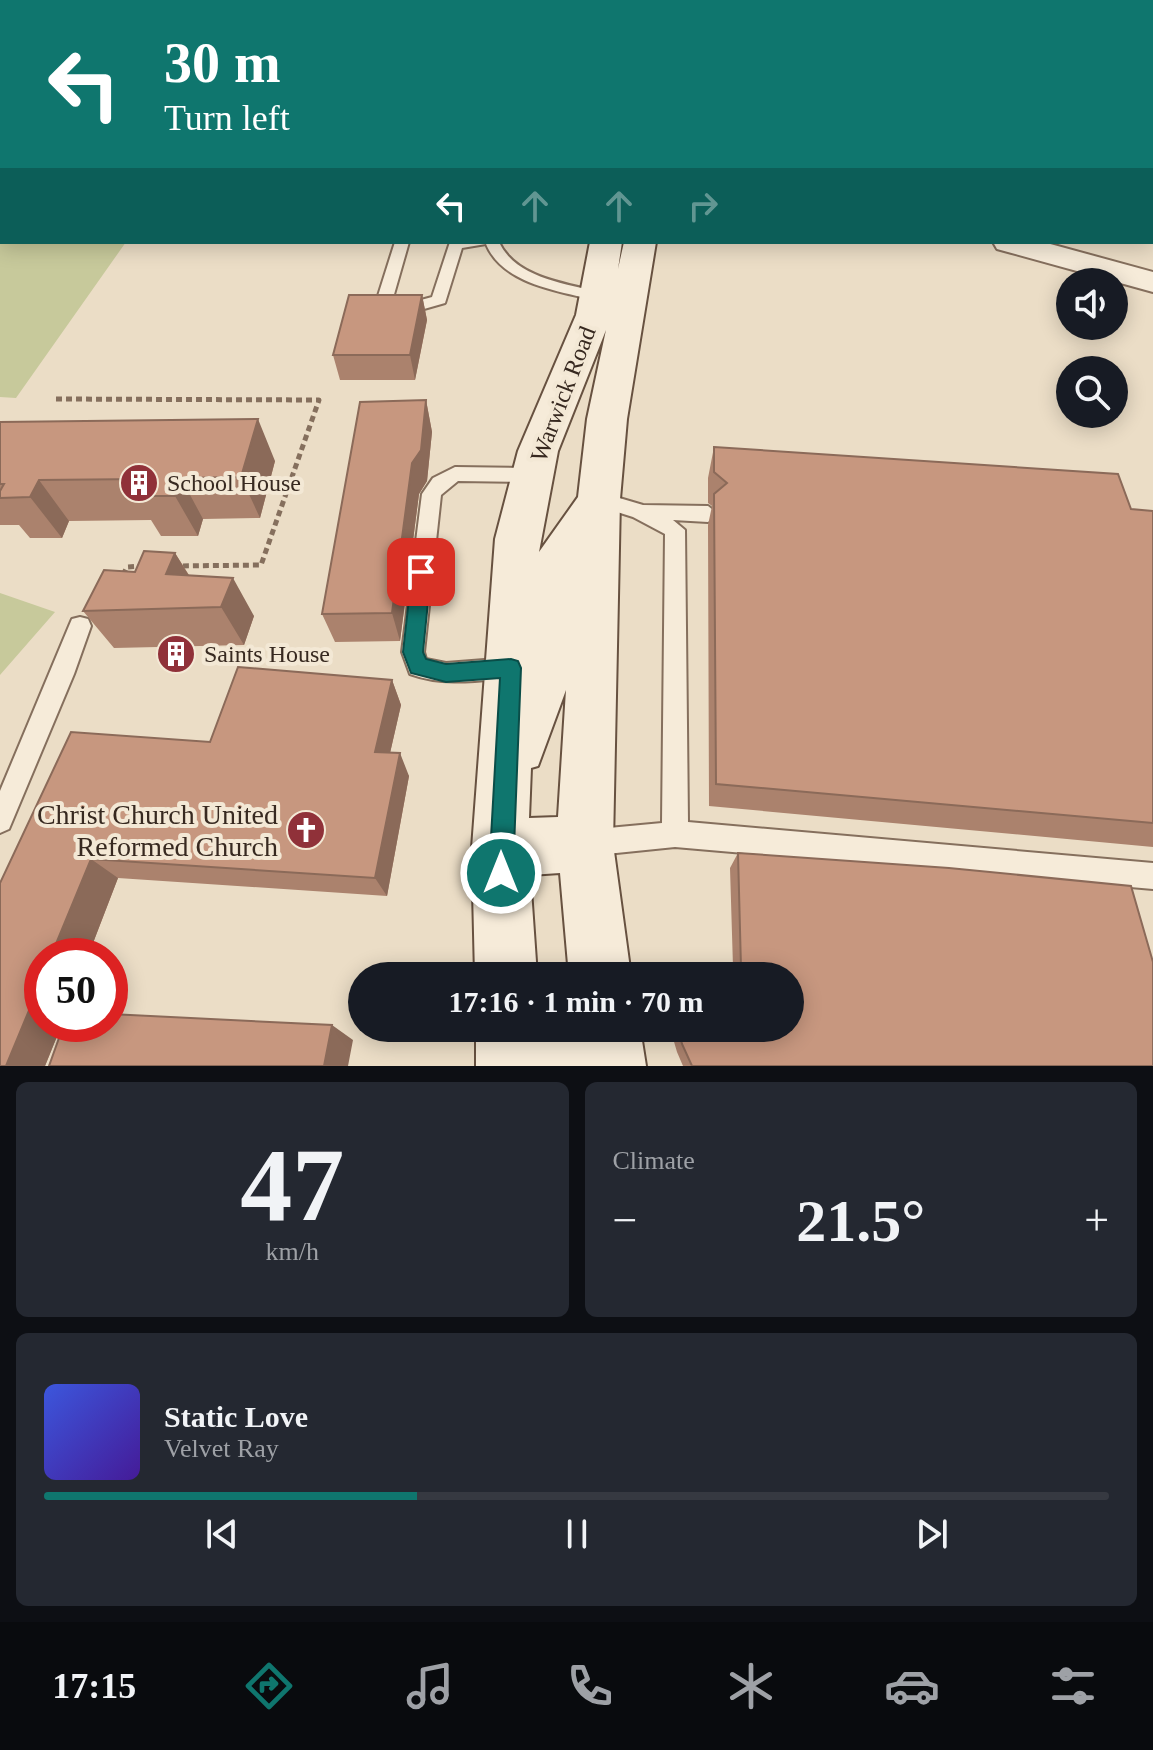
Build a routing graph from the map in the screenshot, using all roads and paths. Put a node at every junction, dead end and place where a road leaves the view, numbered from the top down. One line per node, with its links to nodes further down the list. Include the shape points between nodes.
1 (401, 244): 2 (lane, via 385,299 396,312 439,300)
2 (456, 244)
3 (492, 244): 8 (lane, via 520,274)
4 (606, 244): 8 (main road, Warwick Road)
5 (640, 244): 11 (main road, Warwick Road, via 607,419)
6 (1015, 244): 7 (street)
7 (1153, 282)
8 (598, 296): 10 (main road, Warwick Road)
9 (56, 399): 14 (path, via 319,400 261,565)
10 (532, 475): 17 (main road, Warwick Road, via 517,539); 17 (lane, via 455,474 432,494 413,652 418,667 446,673)
11 (619, 505): 12 (lane); 18 (main road, via 554,566 543,685); 20 (lane, via 675,530); 21 (main road, Warwick Road)
12 (708, 514)
13 (157, 566): 15 (path, via 127,567)
14 (172, 566)
15 (121, 580)
16 (80, 626): 19 (lane)
17 (511, 668): 18 (main road, Warwick Road)
18 (505, 784): 22 (main road, Warwick Road)
19 (0, 820)
20 (675, 834): 21 (lane); 23 (lane)
21 (585, 844): 22 (main road); 25 (main road, Warwick Road)
22 (500, 848): 24 (main road, Warwick Road)
23 (1153, 876)
24 (505, 962)
25 (594, 962)
26 (508, 1042): 29 (main road)
27 (571, 1042): 30 (main road)
28 (610, 1042): 31 (main road)
29 (509, 1066)
30 (572, 1066)
31 (613, 1066)

